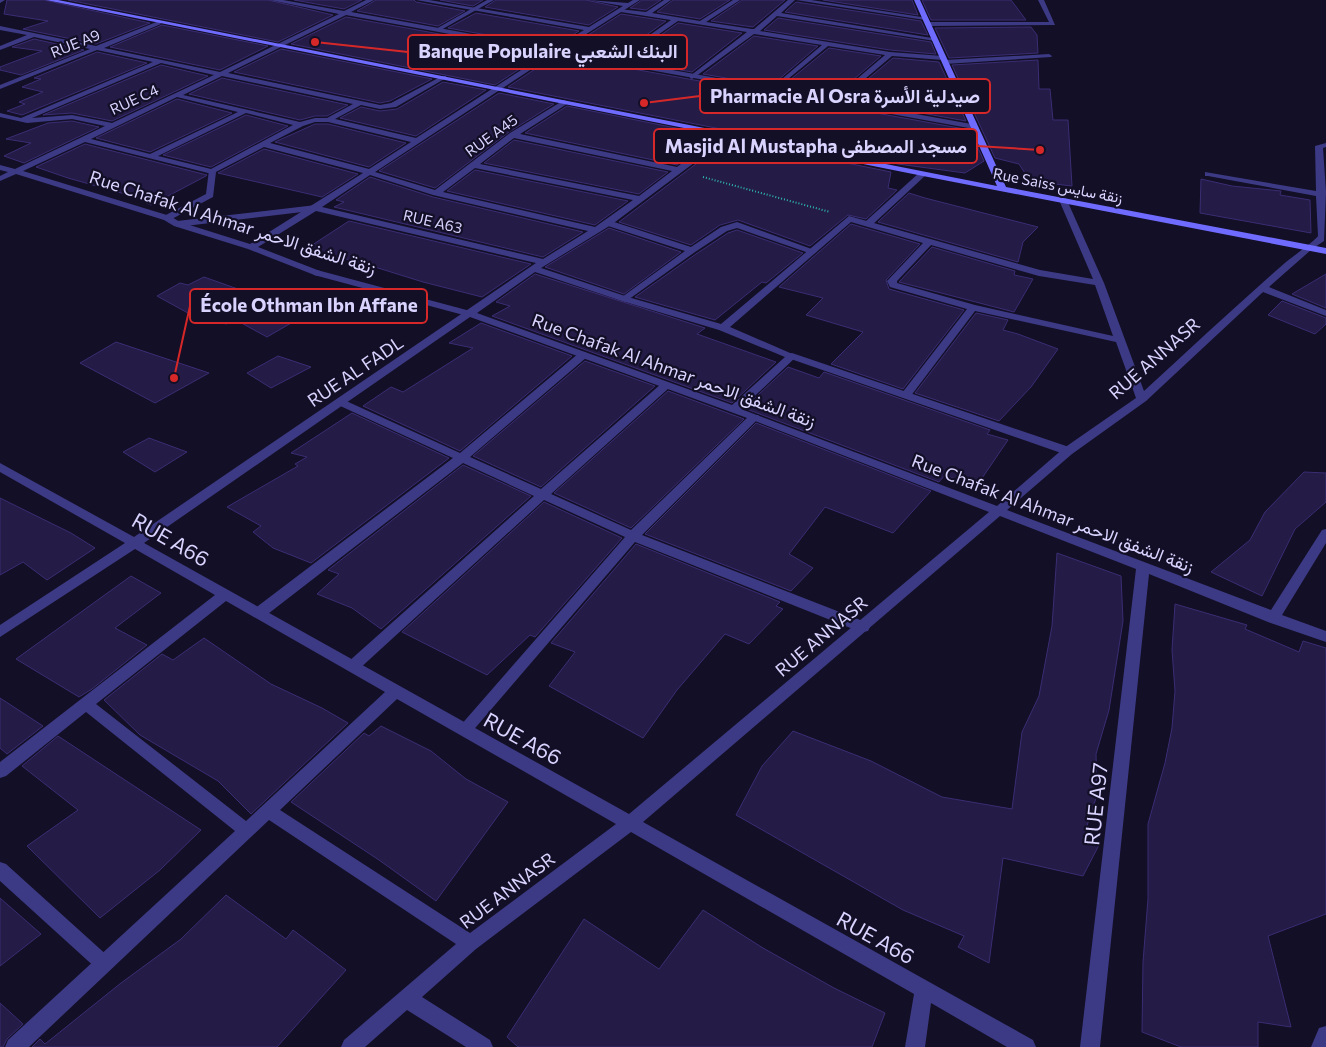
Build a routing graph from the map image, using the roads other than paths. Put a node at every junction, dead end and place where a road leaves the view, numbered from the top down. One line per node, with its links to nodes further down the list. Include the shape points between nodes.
1 (49, 0): 22 (street, Rue Saiss زنقة سايس)
2 (273, 0): 17 (street)
3 (371, 0): 17 (street, RUE C4)
4 (419, 0): 15 (street)
5 (491, 0): 15 (street)
6 (591, 0): 14 (street)
7 (637, 0): 14 (street)
8 (668, 0): 18 (street)
9 (737, 0): 23 (street)
10 (792, 0): 19 (street)
11 (799, 0): 21 (street)
12 (918, 0): 21 (street)
13 (1040, 0): 21 (street, via 1053,24)
14 (628, 5): 16 (street)
15 (474, 10): 25 (street); 26 (street)
16 (621, 10): 18 (street); 25 (street)
17 (344, 13): 26 (street); 31 (street, RUE C4)
18 (647, 14): 20 (street)
19 (776, 14): 27 (street); 29 (street)
20 (677, 18): 23 (street); 39 (street)
21 (927, 21): 29 (street)
22 (159, 22): 31 (street, Rue Saiss زنقة سايس); 33 (street, RUE A9)
23 (702, 22): 27 (street)
24 (0, 28): 28 (street)
25 (589, 29): 34 (street)
26 (437, 30): 34 (street)
27 (755, 31): 30 (street); 42 (street)
28 (34, 35): 32 (street); 33 (street)
29 (935, 39): 38 (street)
30 (828, 43): 35 (street); 45 (street)
31 (280, 46): 40 (street, RUE C4); 41 (street, Rue Saiss زنقة سايس)
32 (0, 48)
33 (97, 48): 37 (street); 43 (street, RUE A9)
34 (555, 51): 39 (street); 44 (street)
35 (890, 54): 38 (street); 48 (street)
36 (1049, 56): 38 (street)
37 (161, 60): 40 (street); 52 (street)
38 (944, 60): 56 (street)
39 (614, 62): 42 (street)
40 (223, 73): 46 (street, RUE C4); 49 (street)
41 (444, 77): 44 (street, Rue Saiss زنقة سايس); 49 (street, via 393,105 380,107)
42 (692, 77): 45 (street)
43 (0, 87)
44 (500, 88): 47 (street, Rue Saiss زنقة سايس); 60 (street)
45 (771, 92): 48 (street)
46 (176, 95): 50 (street); 55 (street, RUE C4)
47 (564, 102): 57 (street, Rue Saiss زنقة سايس); 58 (street, RUE A45)
48 (834, 102): 56 (street)
49 (360, 103): 53 (street)
50 (245, 111): 54 (street); 63 (street)
51 (0, 115): 52 (street)
52 (22, 120): 55 (street, via 72,117)
53 (328, 120): 54 (street); 60 (street)
54 (300, 124): 61 (street)
55 (111, 125): 59 (street, RUE C4)
56 (974, 127): 73 (street)
57 (727, 134): 66 (street, RUE AL FADL); 70 (street, Rue Saiss زنقة سايس)
58 (513, 135): 64 (street, RUE A45); 66 (street)
59 (83, 139): 63 (street); 67 (street, RUE C4)
60 (417, 141): 69 (street)
61 (263, 144): 68 (street); 69 (street)
62 (1326, 145): 75 (street, via 1319,146)
63 (152, 156): 68 (street)
64 (473, 165): 74 (street, RUE A45); 76 (street)
65 (0, 167): 67 (street, Rue Chafak Al Ahmar زنقة الشفق الاحمر)
66 (679, 170): 76 (street, RUE AL FADL)
67 (16, 172): 72 (street, RUE C4); 79 (street, Rue Chafak Al Ahmar زنقة الشفق الاحمر)
68 (212, 172): 79 (street, via 210,195)
69 (370, 173): 74 (street); 78 (street)
70 (923, 174): 73 (street, Rue Saiss زنقة سايس); 81 (street)
71 (1208, 174): 75 (street)
72 (0, 179)
73 (1003, 189): 77 (street, Rue Saiss زنقة سايس)
74 (436, 192): 83 (street)
75 (1323, 195): 86 (street, RUE ANNASR, via 1322,236 1320,241)
76 (640, 199): 80 (street, RUE AL FADL)
77 (1063, 200): 86 (street, Rue Saiss زنقة سايس); 92 (street)
78 (316, 208): 82 (street); 85 (street); 90 (street, RUE A63)
79 (167, 218): 82 (street, Rue Chafak Al Ahmar زنقة الشفق الاحمر)
80 (608, 223): 83 (street, RUE AL FADL); 87 (street)
81 (869, 223): 84 (street); 88 (street, via 849,219)
82 (177, 224): 85 (street, Rue Chafak Al Ahmar زنقة الشفق الاحمر)
83 (595, 230): 90 (street, RUE AL FADL)
84 (930, 241): 92 (street, via 1039,273); 95 (street, via 892,281 893,285)
85 (251, 247): 97 (street, Rue Chafak Al Ahmar زنقة الشفق الاحمر, via 318,273)
86 (1309, 247): 89 (street, Rue Saiss زنقة سايس); 93 (street, RUE ANNASR)
87 (692, 250): 88 (street, via 724,229 737,225); 94 (street)
88 (812, 251): 98 (street)
89 (1326, 251)
90 (544, 262): 91 (street, RUE AL FADL)
91 (535, 269): 94 (street); 97 (street, RUE AL FADL)
92 (1099, 283): 99 (street)
93 (1262, 288): 96 (street); 104 (street, RUE ANNASR)
94 (625, 299): 98 (street)
95 (973, 308): 99 (street); 103 (street)
96 (1326, 313)
97 (471, 314): 100 (street, Rue Chafak Al Ahmar زنقة الشفق الاحمر); 105 (street, RUE AL FADL)
98 (723, 328): 101 (street)
99 (1120, 340): 104 (street)
100 (583, 355): 102 (street, Rue Chafak Al Ahmar زنقة الشفق الاحمر); 109 (street)
101 (792, 356): 103 (street); 106 (street)
102 (665, 386): 106 (street, Rue Chafak Al Ahmar زنقة الشفق الاحمر); 111 (street)
103 (906, 395): 108 (street)
104 (1142, 399): 108 (street, RUE ANNASR)
105 (340, 402): 109 (street); 115 (street, RUE AL FADL)
106 (734, 410): 107 (street, Rue Chafak Al Ahmar زنقة الشفق الاحمر)
107 (754, 417): 112 (street, Rue Chafak Al Ahmar زنقة الشفق الاحمر); 114 (street)
108 (1068, 451): 112 (street, RUE ANNASR)
109 (461, 458): 111 (street); 118 (street)
110 (0, 466): 115 (street, RUE A66)
111 (542, 495): 114 (street); 123 (street)
112 (997, 510): 116 (street, Rue Chafak Al Ahmar زنقة الشفق الاحمر); 120 (street, RUE ANNASR)
113 (1326, 533): 119 (street)
114 (634, 536): 120 (street); 126 (street)
115 (135, 543): 117 (street, RUE A66); 121 (street, RUE AL FADL)
116 (1143, 566): 119 (street, Rue Chafak Al Ahmar زنقة الشفق الاحمر); 142 (street, RUE A97)
117 (226, 594): 118 (street, RUE A66); 125 (street)
118 (259, 613): 123 (street, RUE A66)
119 (1273, 618): 122 (street, Rue Chafak Al Ahmar زنقة الشفق الاحمر)
120 (863, 627): 129 (street, RUE ANNASR)
121 (2, 628)
122 (1326, 637)
123 (354, 666): 124 (street, RUE A66)
124 (396, 691): 126 (street, RUE A66); 128 (street)
125 (86, 705): 127 (street); 130 (street)
126 (465, 730): 129 (street, RUE A66)
127 (0, 771)
128 (268, 811): 130 (street); 132 (street)
129 (630, 823): 132 (street, RUE ANNASR); 134 (street, RUE A66)
130 (247, 831): 133 (street)
131 (0, 870): 133 (street)
132 (470, 943): 135 (street, RUE ANNASR)
133 (104, 964): 137 (street)
134 (924, 989): 140 (street); 141 (street, RUE A66)
135 (407, 998): 138 (street, RUE ANNASR); 139 (street)
136 (1326, 1035): 143 (street)
137 (15, 1047)
138 (351, 1047)
139 (483, 1047)
140 (915, 1047)
141 (1026, 1047)
142 (1090, 1047)
143 (1321, 1047)

